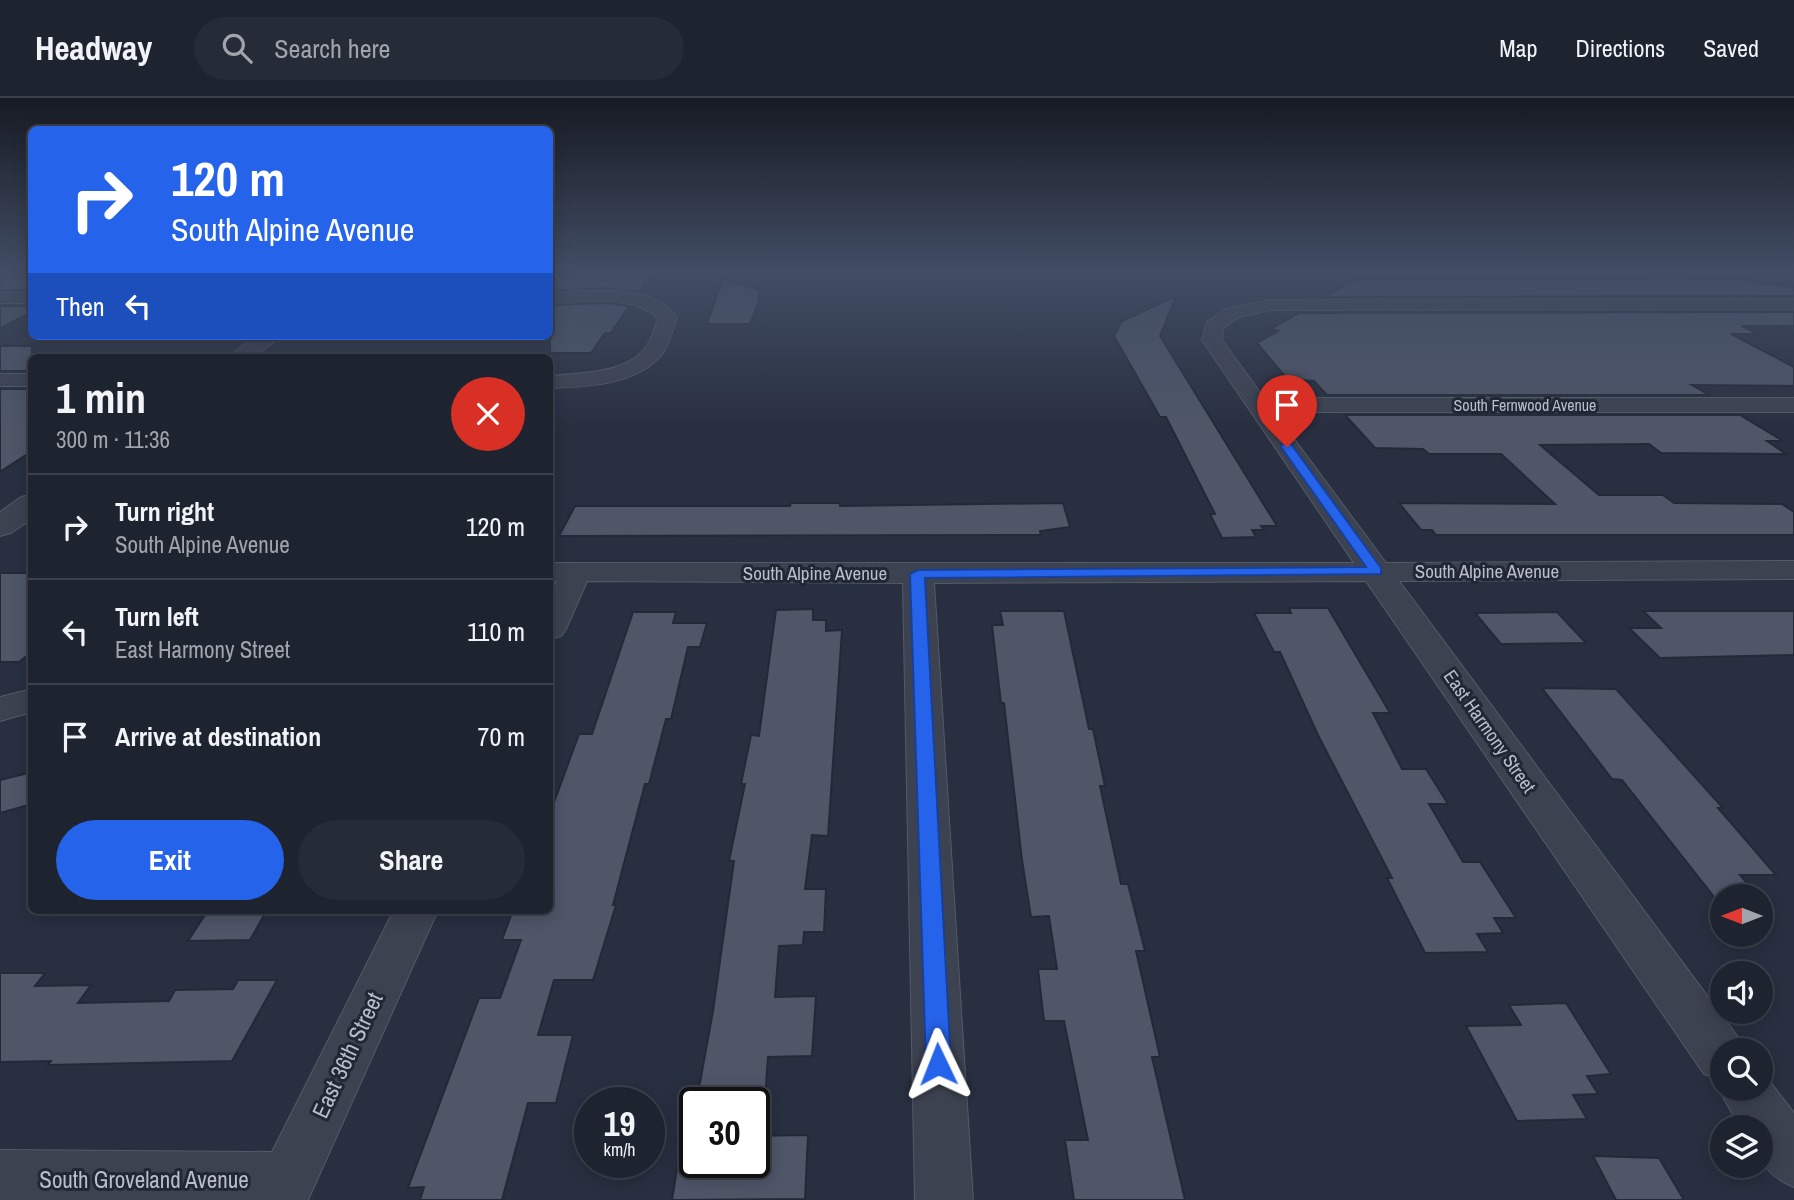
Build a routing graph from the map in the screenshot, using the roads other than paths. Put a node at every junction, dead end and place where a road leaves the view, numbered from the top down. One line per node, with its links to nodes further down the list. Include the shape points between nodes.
1 (665, 323): 7 (street, via 654,351 638,364 579,380)
2 (1218, 323): 8 (street, East Harmony Street, via 1212,340)
3 (264, 340): 4 (street)
4 (244, 354)
5 (0, 380): 6 (street)
6 (28, 380)
7 (553, 382)
8 (1257, 405): 9 (street, South Fernwood Avenue); 11 (street, East Harmony Street)
9 (1794, 405)
10 (1794, 570): 11 (street, South Alpine Avenue)
11 (1376, 571): 13 (street, South Alpine Avenue); 18 (street, East Harmony Street)
12 (563, 572): 13 (street, South Alpine Avenue); 14 (street)
13 (918, 574): 23 (street)
14 (553, 616)
15 (28, 701): 16 (street)
16 (0, 709)
17 (414, 914): 22 (street, East 36th Street)
18 (1710, 1041)
19 (1753, 1101): 20 (street)
20 (1794, 1159)
21 (0, 1178): 22 (street, South Groveland Avenue)
22 (283, 1190)
23 (944, 1200)

